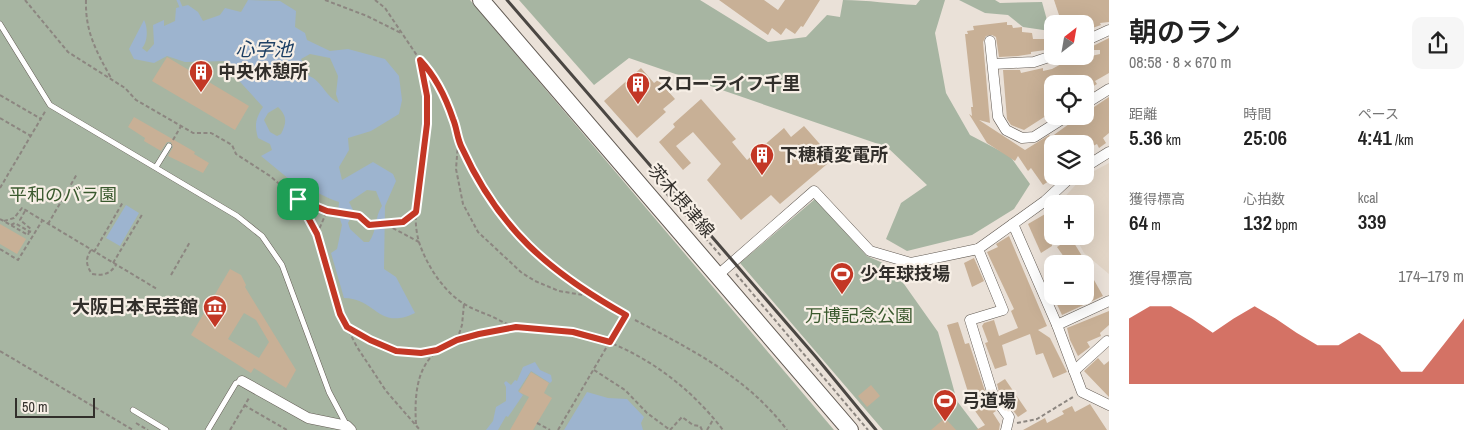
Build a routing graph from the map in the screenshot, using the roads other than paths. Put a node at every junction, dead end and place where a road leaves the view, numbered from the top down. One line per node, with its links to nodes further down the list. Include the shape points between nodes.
1 (480, 0): 18 (main road, 茨木摂津線)
2 (0, 24): 14 (lane, via 50,105)
3 (1109, 30): 4 (street)
4 (1094, 37)
5 (990, 41): 7 (street)
6 (1044, 59): 7 (street)
7 (993, 64): 10 (street, via 998,117 1006,130 1022,138 1034,137)
8 (1109, 89): 9 (street)
9 (1094, 98)
10 (1053, 125)
11 (169, 146): 14 (lane)
12 (1109, 152): 13 (street)
13 (1094, 161)
14 (156, 167): 26 (lane, via 237,216 262,236 282,265 329,392)
15 (1062, 185): 16 (street)
16 (1013, 224): 17 (street); 20 (street)
17 (978, 249): 18 (street, via 911,262 870,251 814,191); 30 (street, via 1003,310 970,320 993,395 1009,417)
18 (724, 270): 29 (main road, 茨木摂津線)
19 (1109, 301): 20 (street)
20 (1057, 325): 22 (street)
21 (1107, 341): 22 (street)
22 (1074, 371): 24 (street, via 1082,392)
23 (242, 381): 26 (street, via 308,418); 28 (lane, via 236,383)
24 (1109, 405)
25 (133, 410): 27 (lane)
26 (349, 428)
27 (166, 430)
28 (208, 430)
29 (850, 430)
30 (1006, 430)

